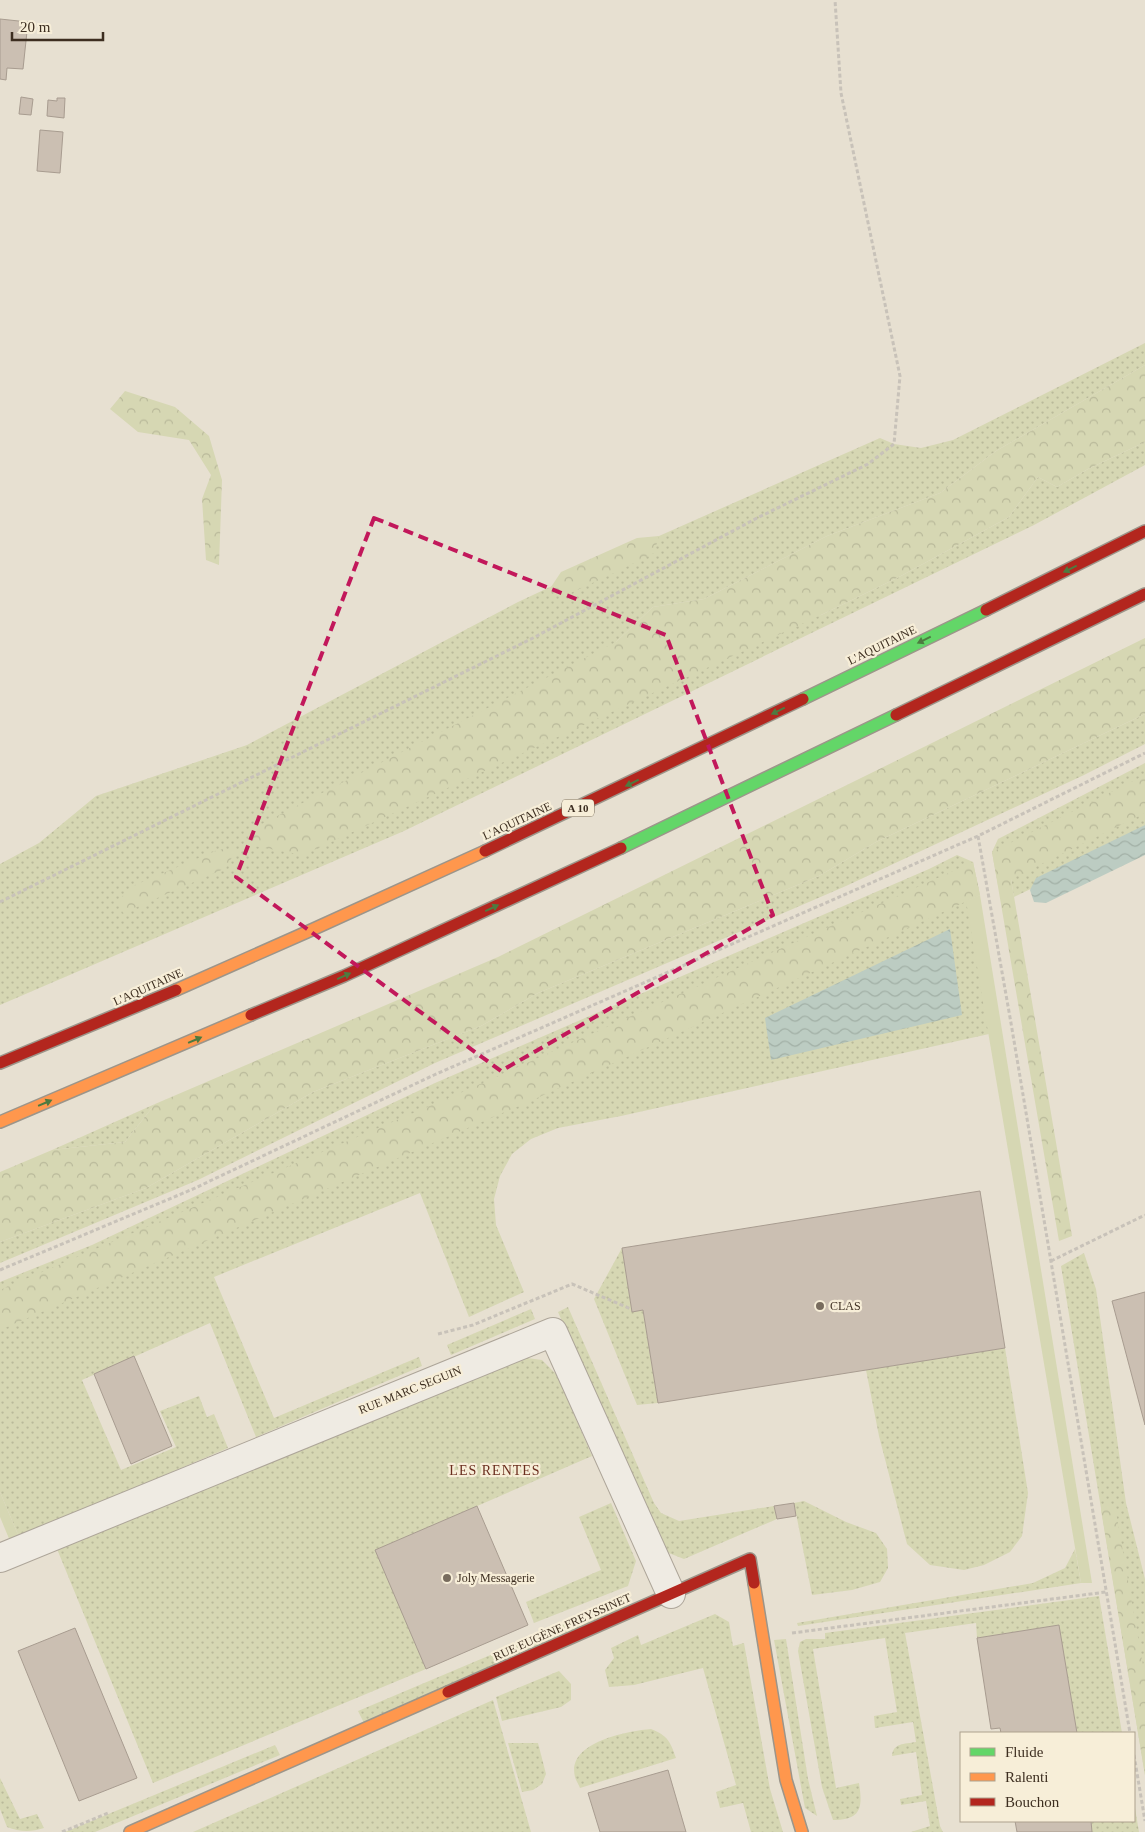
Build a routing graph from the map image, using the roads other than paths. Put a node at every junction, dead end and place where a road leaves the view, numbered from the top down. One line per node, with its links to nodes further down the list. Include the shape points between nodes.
1 (1145, 524): 3 (main road)
2 (1145, 531): 3 (main road, L'AQUITAINE / A 10)
3 (1094, 557): 5 (main road, L'AQUITAINE / A 10, one-way to 5, via 630,784 323,926)
4 (1145, 594): 6 (main road, one-way to 4, via 362,968 641,839)
5 (0, 1063)
6 (0, 1122)
7 (0, 1558): 8 (street, RUE MARC SEGUIN, via 553,1332)
8 (671, 1594): 9 (main road, RUE EUGÈNE FREYSSINET); 10 (main road, RUE EUGÈNE FREYSSINET, via 750,1559 786,1780)
9 (130, 1832)
10 (802, 1832)

